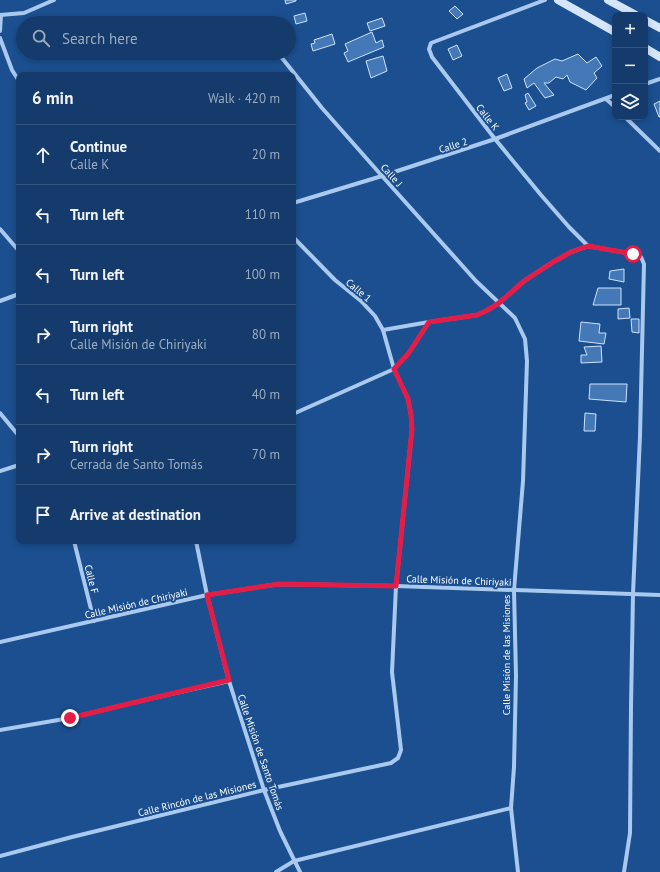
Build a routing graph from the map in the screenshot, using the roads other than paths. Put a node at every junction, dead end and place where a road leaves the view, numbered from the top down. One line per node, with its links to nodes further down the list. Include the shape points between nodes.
1 (54, 0): 6 (street, via 24,13)
2 (545, 0): 24 (street, Calle K, via 431,43 429,49 432,56)
3 (558, 0): 9 (street)
4 (608, 0): 5 (street)
5 (630, 12)
6 (1, 15): 10 (street)
7 (648, 22): 8 (street)
8 (660, 28)
9 (612, 30)
10 (0, 31)
11 (0, 38): 16 (street)
12 (648, 50): 13 (street)
13 (660, 57)
14 (284, 60): 15 (street, Calle J)
15 (293, 72)
16 (16, 76)
17 (296, 76): 26 (street, Calle J)
18 (660, 79): 19 (street)
19 (648, 83)
20 (612, 96): 21 (street, Calle 2)
21 (606, 99): 22 (street); 24 (street, Calle 2)
22 (612, 104)
23 (628, 120): 25 (street)
24 (495, 139): 26 (street, Calle 2); 30 (street, Calle K, via 541,195)
25 (660, 151)
26 (382, 176): 27 (street, Calle 2); 34 (street, Calle J)
27 (296, 202)
28 (0, 228): 31 (street)
29 (296, 240): 36 (street, Calle 1, via 334,280 361,300 376,316)
30 (588, 246): 34 (street, via 553,262 524,281); 47 (street, via 633,254 640,257 644,264)
31 (16, 247)
32 (16, 295): 33 (street)
33 (0, 301)
34 (499, 303): 35 (street, via 477,315); 46 (street, Calle Misión de las Misiones, via 515,318 525,339 527,361 523,481)
35 (429, 322): 36 (street); 37 (street, via 408,354)
36 (384, 330): 37 (street, Calle 1)
37 (394, 369): 39 (street); 45 (street, Calle 1, via 408,399 412,429)
38 (0, 413): 40 (street)
39 (296, 413)
40 (16, 432)
41 (16, 466): 42 (street)
42 (0, 471)
43 (75, 544): 50 (street, Calle F)
44 (197, 544): 48 (street, Calle Misión de Santo Tomás)
45 (396, 586): 46 (street, Calle Misión de Chiriyaki); 48 (street, Calle Misión de Chiriyaki, via 279,584); 54 (street, Calle 1, via 392,672 401,750)
46 (514, 590): 47 (street, Calle Misión de Chiriyaki); 56 (street, Calle Misión de las Misiones, via 516,676)
47 (633, 594): 49 (street, Calle Misión de Chiriyaki); 62 (street, via 630,833)
48 (207, 595): 50 (street, Calle Misión de Chiriyaki); 52 (street, Calle Misión de Santo Tomás)
49 (660, 595)
50 (94, 620): 51 (street, Calle Misión de Chiriyaki)
51 (0, 642)
52 (229, 680): 53 (street, via 70,718); 55 (street, Calle Misión de Santo Tomás)
53 (0, 730)
54 (398, 758): 55 (street, Calle Rincón de las Misiones, via 390,762)
55 (264, 790): 57 (street, Calle Rincón de las Misiones); 58 (street, Calle Misión de Santo Tomás)
56 (511, 808): 58 (street); 61 (street, Calle Misión de las Misiones)
57 (0, 856)
58 (294, 861): 59 (street); 60 (street, Calle Misión de Santo Tomás)
59 (276, 872)
60 (300, 872)
61 (518, 872)
62 (624, 872)

